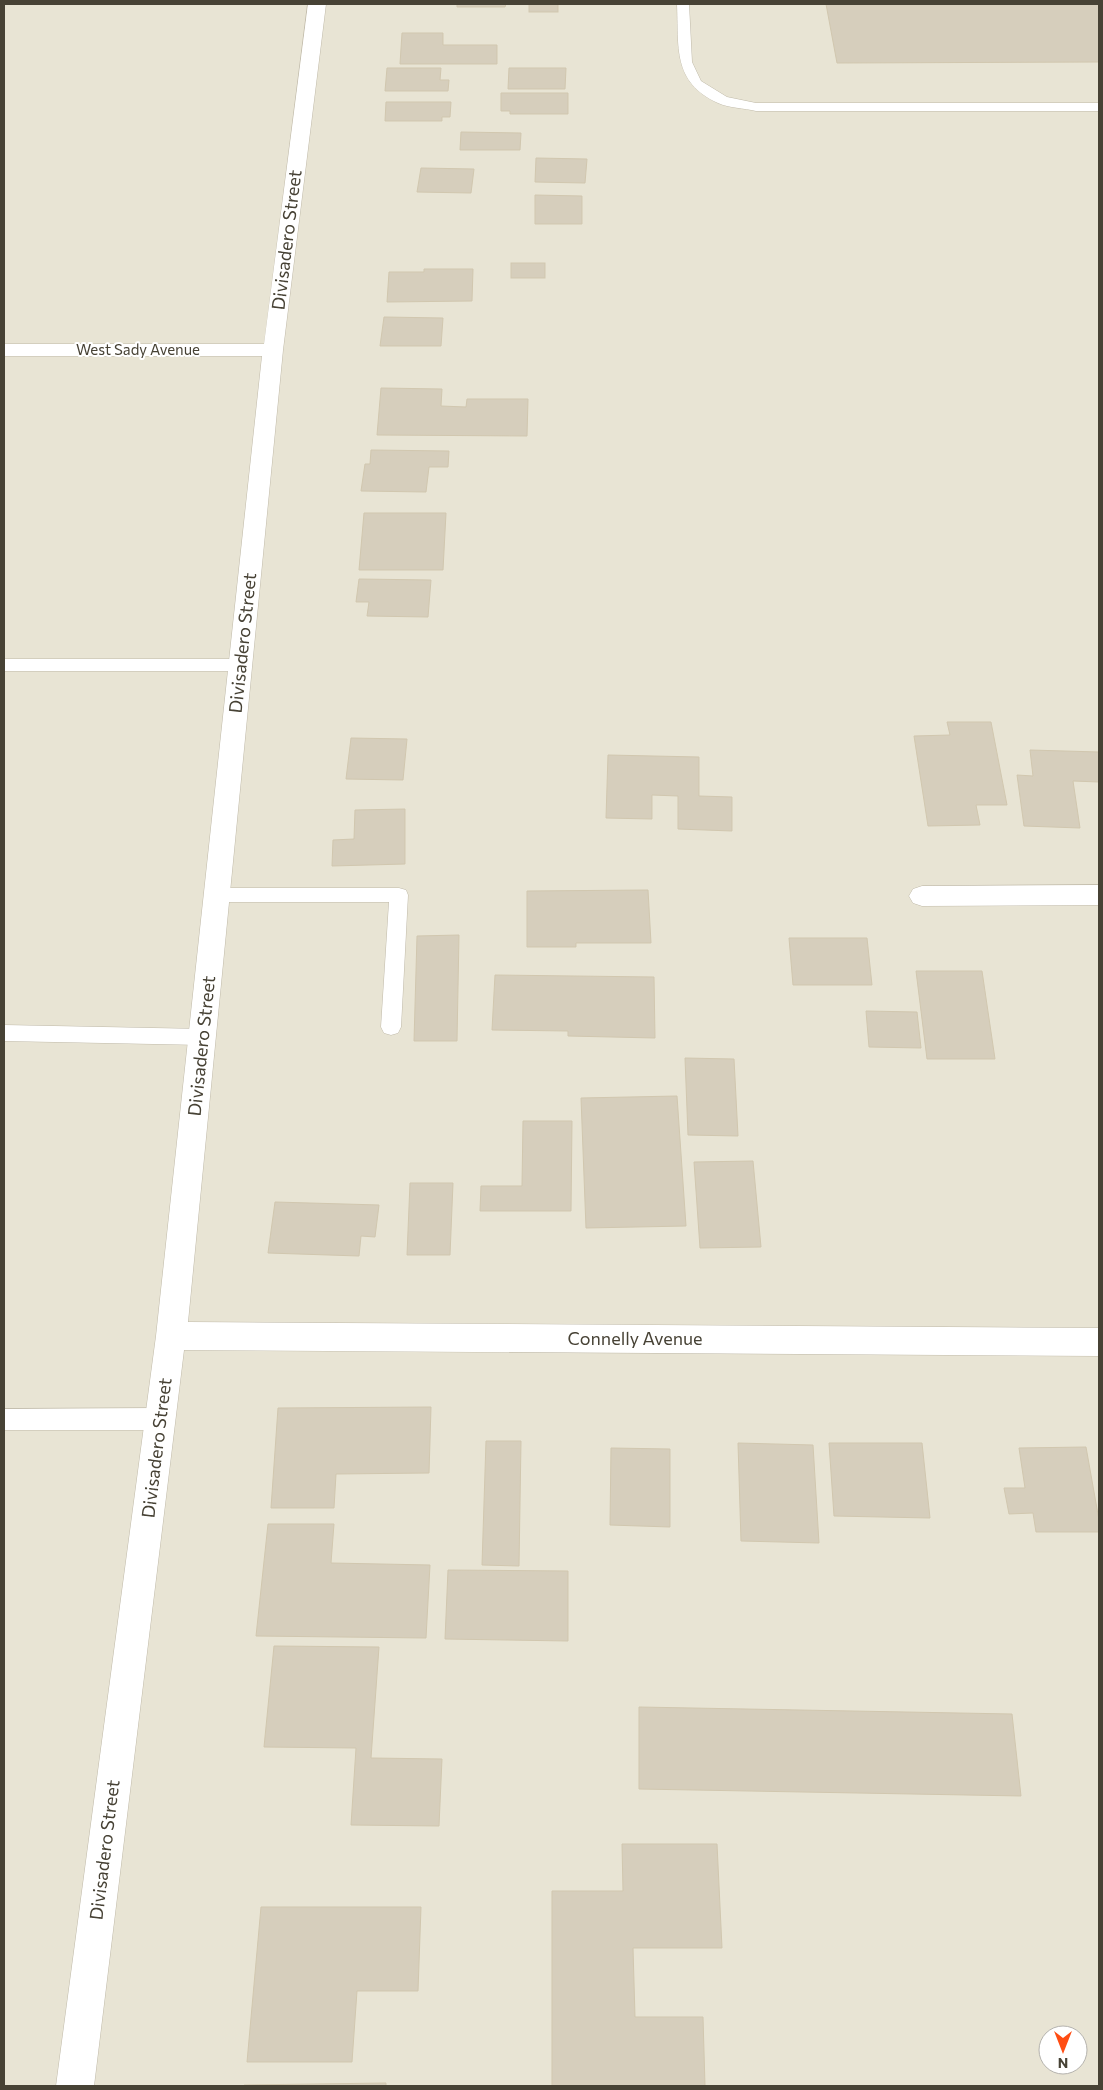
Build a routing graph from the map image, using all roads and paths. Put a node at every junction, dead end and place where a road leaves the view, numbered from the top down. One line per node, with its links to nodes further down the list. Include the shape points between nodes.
1 (317, 4): 5 (street, Divisadero Street)
2 (682, 4): 3 (lane, via 686,62 696,83 723,100 756,106)
3 (1099, 106)
4 (4, 350): 5 (street, West Sady Avenue)
5 (273, 350): 7 (street, Divisadero Street)
6 (4, 664): 7 (lane)
7 (241, 665): 8 (street, Divisadero Street)
8 (217, 895): 11 (lane, via 399,895); 13 (street, Divisadero Street)
9 (1099, 895): 10 (street)
10 (922, 896)
11 (391, 1028)
12 (4, 1033): 13 (lane)
13 (203, 1037): 14 (street, Divisadero Street)
14 (172, 1336): 15 (street, Connelly Avenue); 16 (street, Divisadero Street)
15 (1099, 1342)
16 (161, 1419): 17 (lane); 18 (street, Divisadero Street)
17 (4, 1420)
18 (75, 2086)

